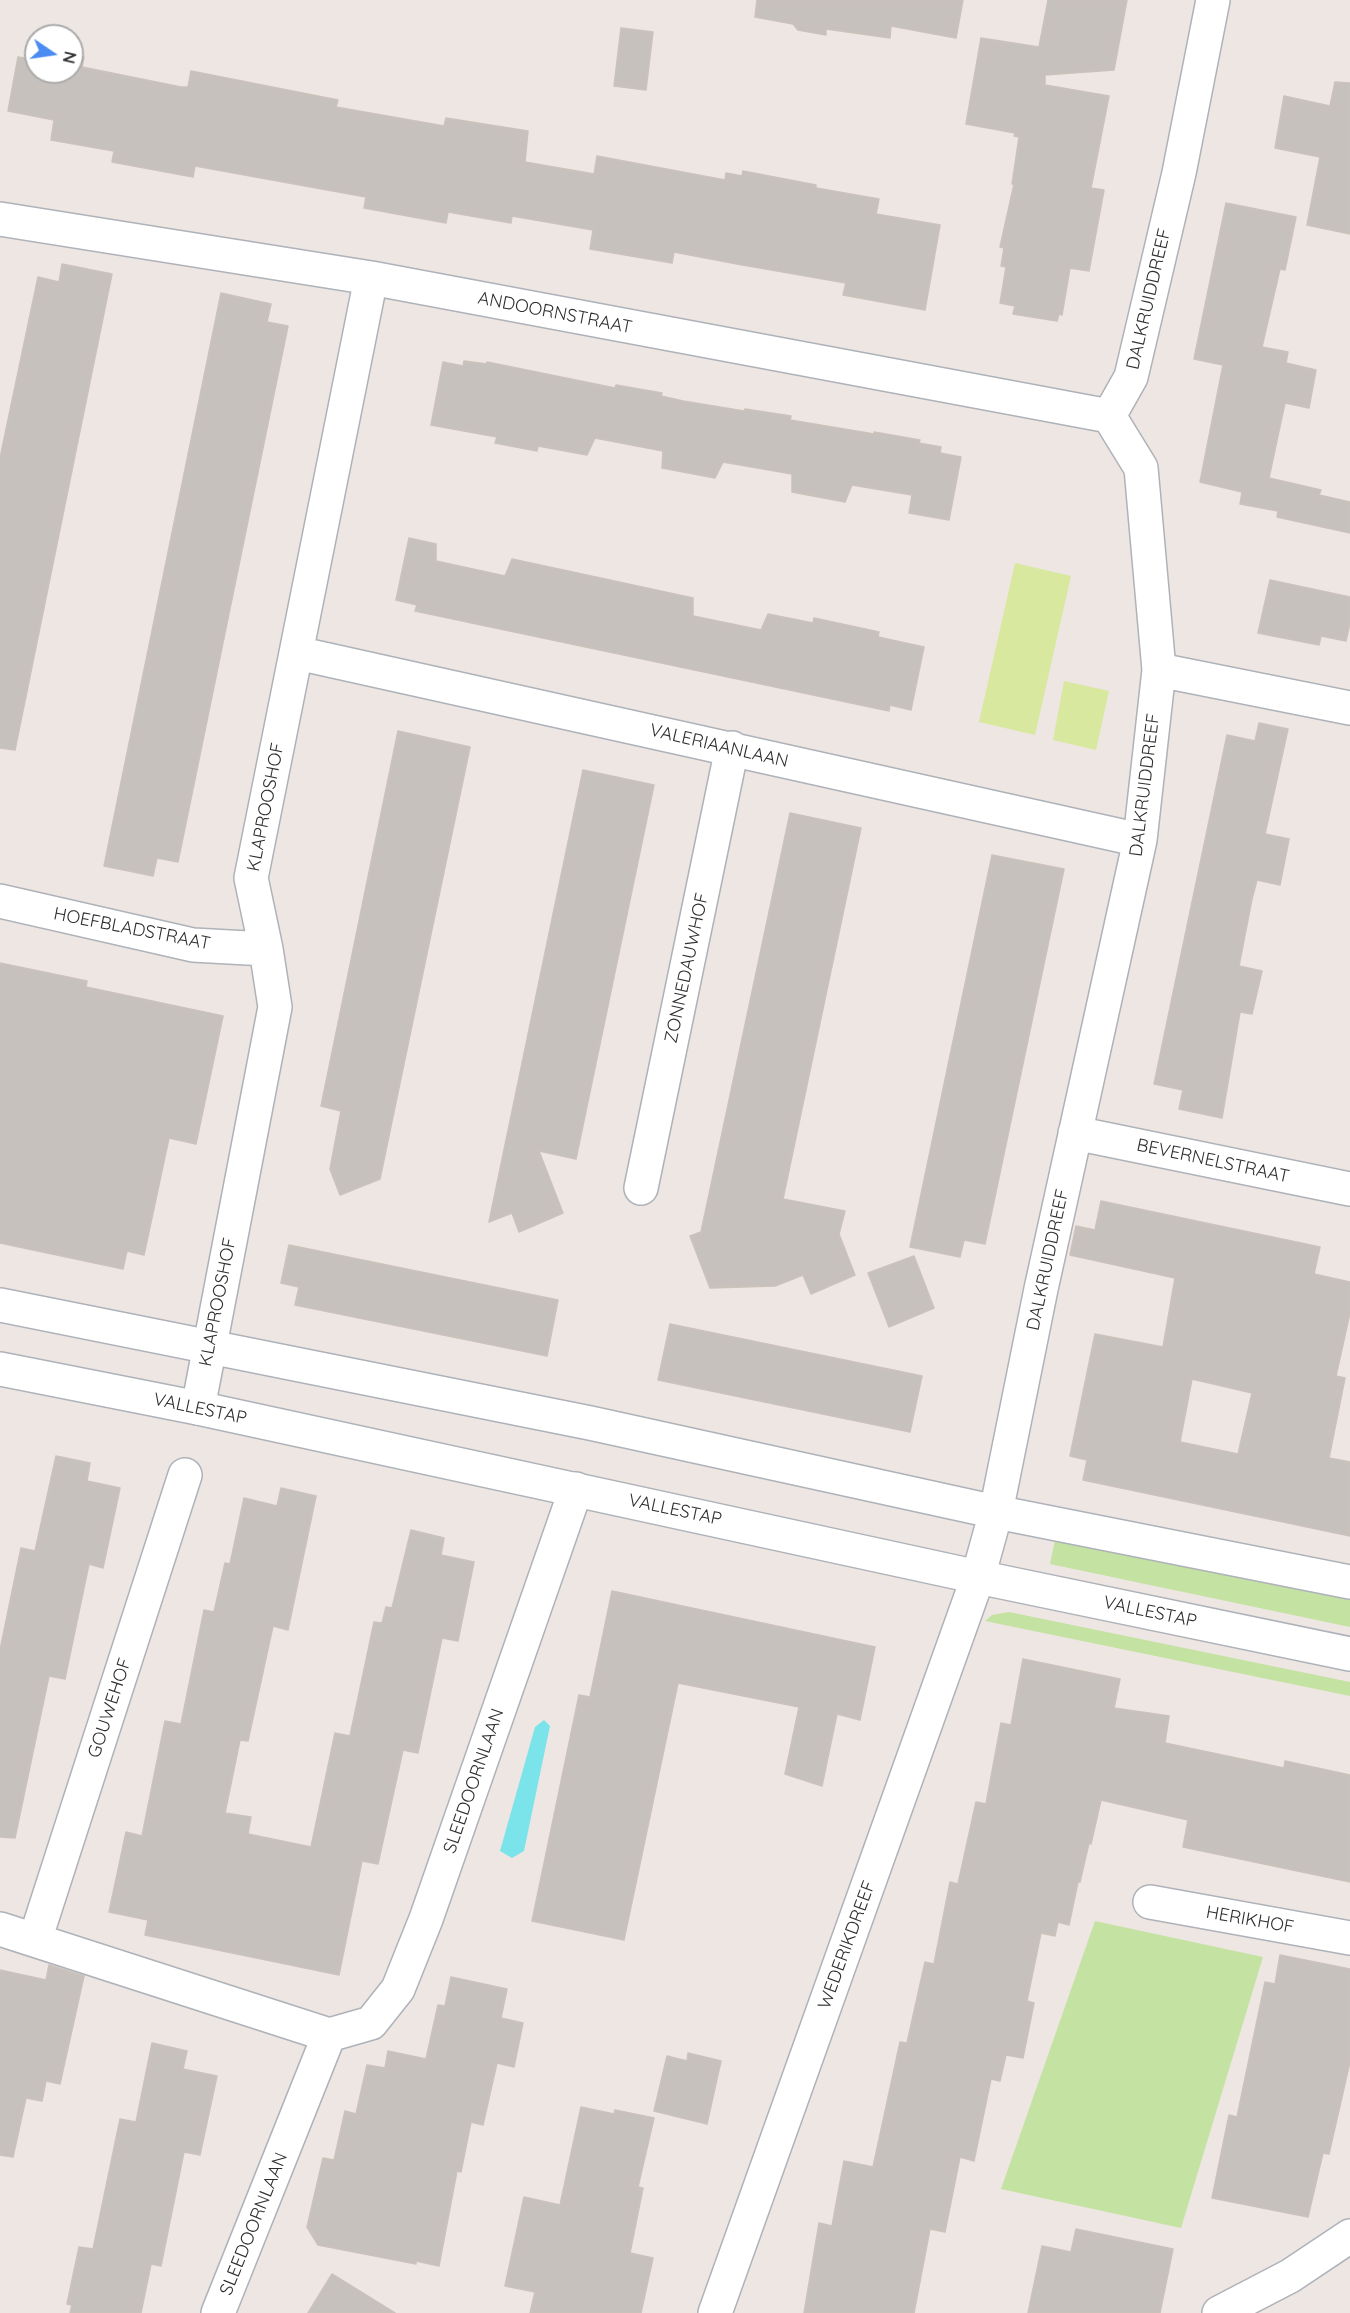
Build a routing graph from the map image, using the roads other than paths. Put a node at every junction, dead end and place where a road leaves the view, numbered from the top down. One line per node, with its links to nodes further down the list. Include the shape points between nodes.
1 (1213, 0): 4 (street, DALKRUIDDREEF, via 1179,173 1131,377)
2 (0, 219): 3 (street, ANDOORNSTRAAT)
3 (370, 278): 4 (street, ANDOORNSTRAAT); 5 (street, KLAPROOSHOF)
4 (1109, 416): 6 (street, DALKRUIDDREEF, via 1141,468)
5 (297, 653): 8 (street, VALERIAANLAAN); 11 (street, KLAPROOSHOF, via 251,878)
6 (1159, 670): 7 (street); 9 (street, DALKRUIDDREEF)
7 (1350, 708)
8 (732, 748): 9 (street, VALERIAANLAAN); 13 (street, ZONNEDAUWHOF)
9 (1140, 840): 12 (street, DALKRUIDDREEF)
10 (0, 901): 11 (street, HOEFBLADSTRAAT, via 194,945)
11 (266, 949): 16 (street, KLAPROOSHOF, via 275,1008)
12 (1076, 1133): 14 (street, BEVERNELSTRAAT); 21 (street, DALKRUIDDREEF)
13 (641, 1188)
14 (1350, 1189)
15 (0, 1305): 16 (street)
16 (210, 1348): 18 (street, KLAPROOSHOF); 21 (street, via 578,1421)
17 (0, 1369): 18 (street, VALLESTAP)
18 (198, 1408): 20 (street, VALLESTAP)
19 (185, 1475): 28 (street, GOUWEHOF)
20 (576, 1489): 22 (street, VALLESTAP); 29 (street, SLEEDOORNLAAN, via 398,1989 372,2023)
21 (996, 1512): 22 (street, DALKRUIDDREEF); 23 (street)
22 (978, 1577): 24 (street, VALLESTAP); 32 (street, WEDERIKDREEF)
23 (1350, 1582)
24 (1350, 1654)
25 (1150, 1902): 27 (street, HERIKHOF)
26 (0, 1929): 28 (street)
27 (1350, 1938)
28 (35, 1940): 29 (street)
29 (329, 2035): 31 (street, SLEEDOORNLAAN)
30 (1350, 2236): 33 (street, via 1290,2276)
31 (218, 2313)
32 (715, 2313)
33 (1219, 2313)

